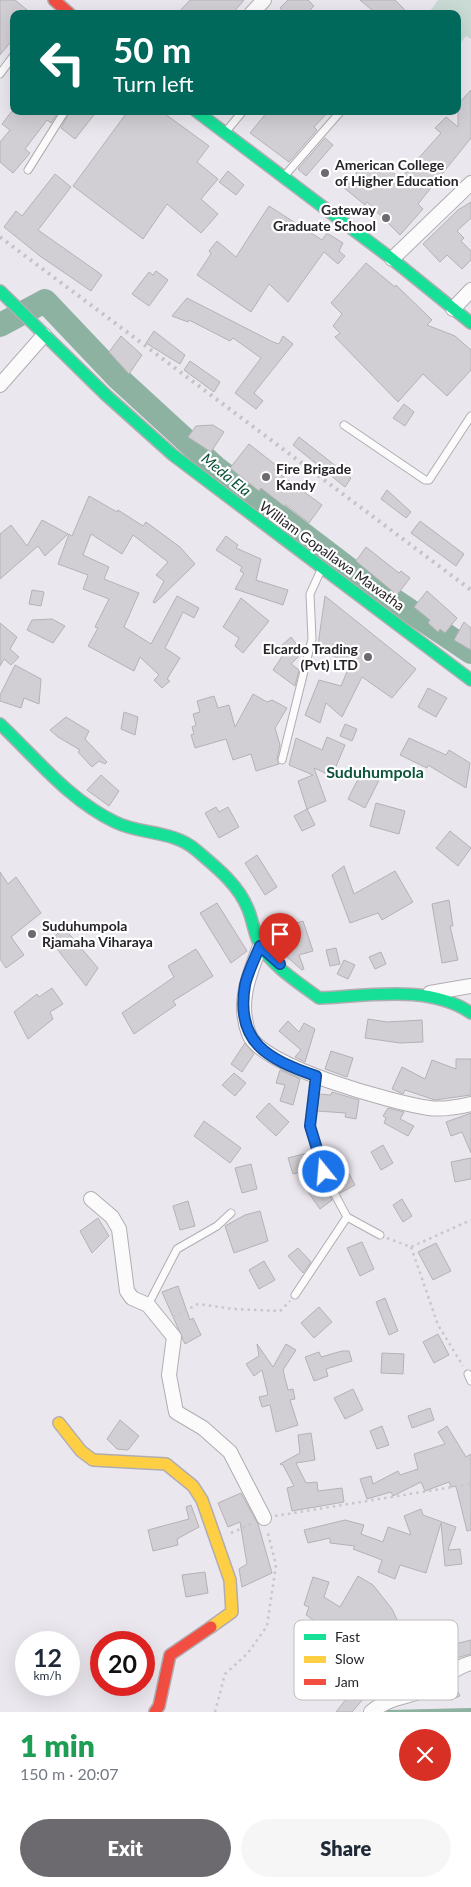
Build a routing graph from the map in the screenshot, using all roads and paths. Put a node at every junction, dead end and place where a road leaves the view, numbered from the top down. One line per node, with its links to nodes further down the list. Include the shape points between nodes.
1 (264, 0): 2 (street)
2 (255, 10)
3 (10, 60): 4 (lane)
4 (0, 74)
5 (62, 115): 10 (lane)
6 (201, 115): 9 (main road)
7 (240, 115): 9 (lane)
8 (338, 115): 11 (lane)
9 (225, 133): 11 (main road)
10 (28, 170)
11 (284, 178): 13 (main road)
12 (471, 183): 13 (street)
13 (392, 259): 16 (main road)
14 (471, 290): 16 (street)
15 (0, 291): 18 (main road, William Gopallawa Mawatha)
16 (453, 308): 17 (main road)
17 (471, 323)
18 (40, 331): 19 (street); 22 (main road, William Gopallawa Mawatha, via 103,394 174,456)
19 (0, 385)
20 (471, 416): 21 (lane, via 429,480)
21 (344, 425)
22 (322, 568): 23 (main road, William Gopallawa Mawatha); 25 (lane, via 310,594 312,639)
23 (471, 680)
24 (0, 724): 26 (main road, via 50,775 81,801 116,823 191,845 228,878 247,907)
25 (282, 760)
26 (260, 946): 28 (main road, via 319,998); 30 (street, via 246,984 243,1013 249,1036 268,1054)
27 (471, 986): 28 (street)
28 (418, 995): 29 (main road, via 443,998)
29 (471, 1013)
30 (316, 1076): 31 (street, via 431,1109); 34 (lane, via 310,1126 324,1172)
31 (471, 1104)
32 (92, 1199): 39 (street, via 112,1217 118,1228 127,1291 132,1298)
33 (231, 1213): 39 (lane, via 217,1226 177,1249)
34 (347, 1217): 36 (lane); 38 (lane)
35 (471, 1220): 37 (path)
36 (380, 1235): 37 (path)
37 (411, 1247): 41 (path, via 438,1325)
38 (295, 1295): 40 (path, via 280,1311 198,1304)
39 (148, 1305): 40 (street)
40 (163, 1323): 44 (street, via 174,1336 169,1375 176,1412 203,1428 230,1452)
41 (470, 1378)
42 (59, 1423): 45 (main road, via 81,1451 93,1460 166,1464 193,1486 202,1500)
43 (471, 1484): 44 (path)
44 (264, 1518): 45 (path); 50 (path, via 276,1565 267,1626 248,1653 225,1674)
45 (216, 1539): 49 (main road, via 230,1580 232,1612 170,1655)
46 (471, 1663): 47 (street)
47 (458, 1666)
48 (387, 1700): 51 (street)
49 (155, 1712)
50 (215, 1712)
51 (371, 1712)

